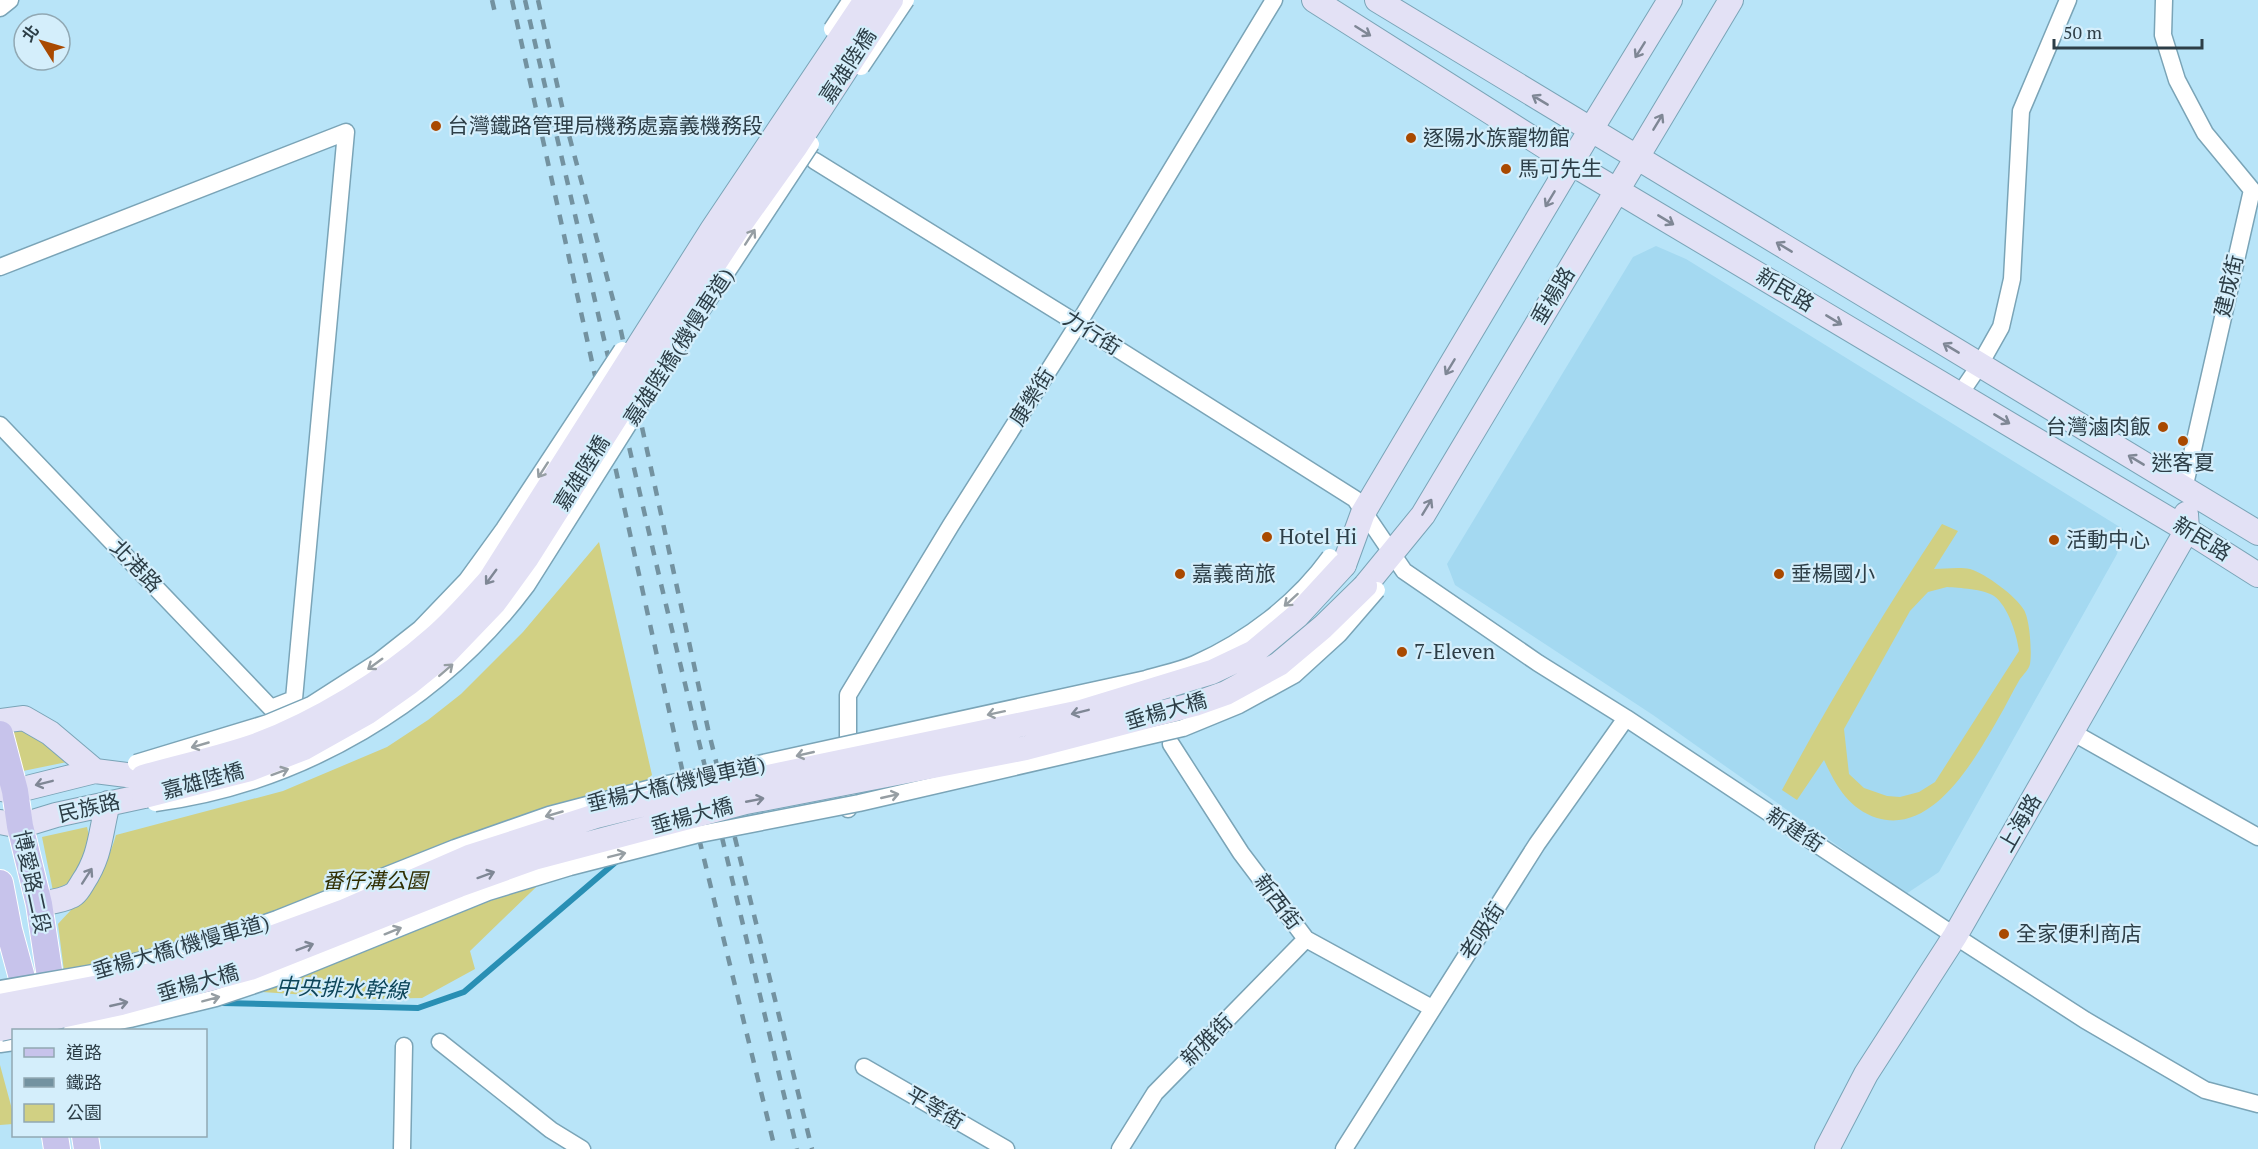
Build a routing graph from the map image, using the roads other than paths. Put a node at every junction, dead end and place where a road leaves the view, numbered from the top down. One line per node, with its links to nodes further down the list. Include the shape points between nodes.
1 (10, 0): 13 (street)
2 (851, 0): 38 (street, one-way to 38, bridge, via 504,530 445,605 378,662 311,705 235,734)
3 (866, 0): 38 (street, 嘉雄陸橋, one-way to 38, bridge, via 712,230 490,580 459,614 406,662 286,733)
4 (891, 0): 38 (street, 嘉雄陸橋, bridge, via 494,603 446,653 409,683 304,748 250,769)
5 (906, 0): 38 (street, 嘉雄陸橋(機慢車道), one-way to 5, bridge, via 183,799 248,784 297,765 398,709 469,650 527,585 667,363)
6 (1274, 0): 20 (street, 康樂街)
7 (1314, 0): 17 (street, 新民路, one-way to 17)
8 (1377, 0): 14 (street, 新民路, one-way to 8)
9 (1670, 0): 14 (street, one-way to 14)
10 (1731, 0): 15 (street, 垂楊路, one-way to 10)
11 (2067, 0): 21 (street, via 2021,111 2012,279 2001,327)
12 (2164, 0): 24 (street, 建成街, via 2163,35 2177,80 2205,133 2252,190)
13 (0, 8)
14 (1590, 131): 15 (street, 新民路); 17 (street)
15 (1637, 157): 18 (street, 垂楊路); 21 (street, 新民路, one-way to 15)
16 (815, 162): 20 (street, 力行街)
17 (1571, 163): 18 (street, 新民路); 25 (street, one-way to 25)
18 (1616, 190): 22 (street, 新民路, one-way to 22); 28 (street, 垂楊路, one-way to 18, via 1423,515)
19 (0, 267): 23 (street, 北港路, via 346,132 294,699 271,708)
20 (1078, 324): 25 (street, 力行街, via 1355,499); 41 (street, 康樂街, via 848,695)
21 (1979, 366): 22 (street); 24 (street, 新民路, one-way to 21)
22 (1960, 394): 26 (street, 新民路, one-way to 26)
23 (0, 426)
24 (2184, 489): 26 (street); 27 (street, 新民路)
25 (1363, 513): 28 (street, 新建街); 29 (street)
26 (2187, 530): 30 (street, 新民路); 34 (street, 上海路)
27 (2258, 533)
28 (1392, 554): 31 (street, 垂楊路); 32 (street, 新建街, via 1404,571)
29 (1337, 561): 49 (street, 垂楊大橋(機慢車道), one-way to 49, bridge, via 1259,627 1193,665 1146,680 675,783 549,815 208,944 93,973); 50 (street, 垂楊大橋, one-way to 50, bridge, via 1297,616 1254,652 1212,672 1081,712 596,816 469,857 345,911 233,952 110,985)
30 (2258, 575)
31 (1371, 588): 53 (street, 垂楊大橋, one-way to 31, bridge, via 121,1004 250,968 534,858 746,802 1026,748 1195,704 1226,693 1279,664); 54 (street, one-way to 31, bridge, via 216,998 488,892 570,867 695,835 859,803 1183,728 1239,705 1294,675 1339,634)
32 (1626, 718): 47 (street, 新建街); 51 (street, 老吸街, via 1537,844)
33 (0, 721): 37 (street, via 24,718 50,733)
34 (2072, 732): 43 (street); 47 (street, 上海路)
35 (0, 734): 39 (main road, 博愛路二段)
36 (1171, 744): 48 (street, 新西街, via 1241,853)
37 (94, 771): 38 (street, 民族路); 39 (street, 民族路, one-way to 39)
38 (141, 785): 40 (street, 民族路)
39 (7, 790): 42 (main road, 博愛路二段)
40 (108, 803): 42 (street, 民族路); 45 (street, one-way to 40, via 72,896 87,876 99,850)
41 (848, 809)
42 (10, 824): 45 (main road, 博愛路二段)
43 (2258, 837)
44 (0, 883): 46 (main road, 博愛路二段)
45 (39, 904): 52 (main road, 博愛路二段, bridge, via 49,973)
46 (4, 928): 52 (main road, 博愛路二段, bridge)
47 (1955, 936): 58 (street, 新建街, via 2085,1020 2205,1090); 64 (street, 上海路, via 1866,1074)
48 (1306, 939): 51 (street, 新西街); 62 (street, 新雅街, via 1155,1093)
49 (0, 989)
50 (0, 1006)
51 (1432, 1008): 63 (street, 老吸街)
52 (45, 1020)
53 (0, 1029)
54 (77, 1029)
55 (440, 1042): 60 (street, via 551,1130)
56 (404, 1046): 59 (street)
57 (864, 1067): 61 (street, 平等街)
58 (2258, 1104)
59 (402, 1149)
60 (582, 1149)
61 (1006, 1149)
62 (1120, 1149)
63 (1344, 1149)
64 (1827, 1149)

